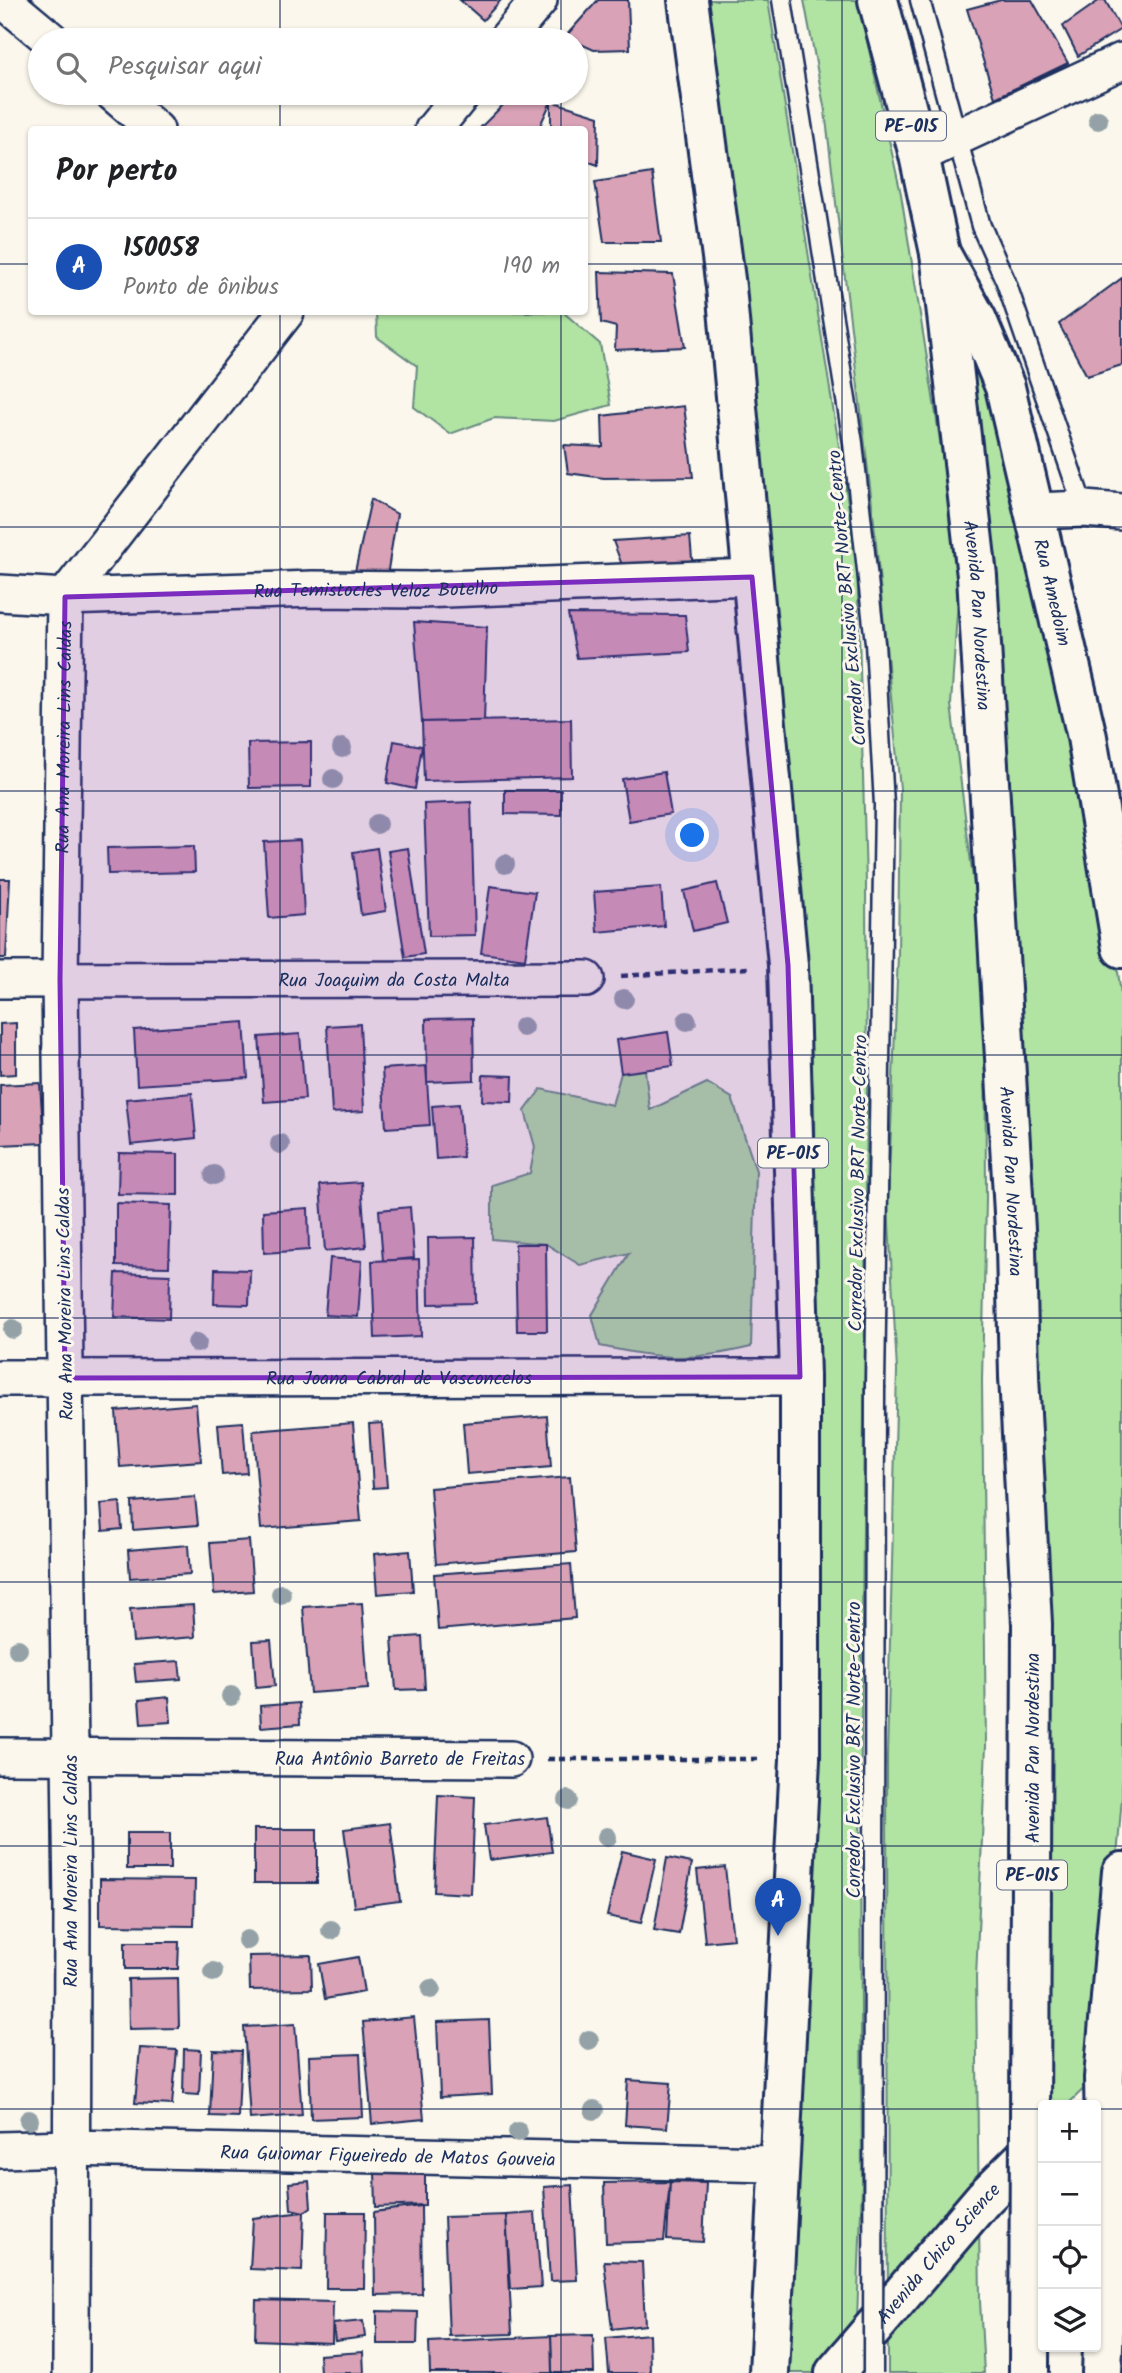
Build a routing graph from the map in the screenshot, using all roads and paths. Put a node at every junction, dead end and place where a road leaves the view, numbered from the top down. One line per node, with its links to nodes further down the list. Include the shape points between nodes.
1 (539, 0): 8 (street)
2 (688, 0): 21 (main road, PE-015, via 726,287)
3 (782, 0): 50 (lane, Corredor Exclusivo BRT Norte-Centro, bridge, via 853,443 875,643 884,805 875,1386)
4 (878, 0): 15 (main road, Avenida Pan Nordestina / PE-015)
5 (920, 0): 14 (lane)
6 (6, 4): 7 (street)
7 (36, 28)
8 (516, 28)
9 (1122, 61): 14 (street)
10 (127, 105): 12 (street)
11 (453, 105): 13 (street)
12 (151, 126)
13 (436, 126)
14 (955, 138): 15 (street); 18 (lane, via 981,226 1006,282)
15 (919, 155): 16 (main road, Avenida Pan Nordestina / PE-015)
16 (940, 253): 19 (main road, Rua Amedoim, via 977,320 1005,387); 51 (main road, Avenida Pan Nordestina / PE-015, bridge, via 977,576 1016,1233 1032,1638)
17 (284, 315): 23 (street, Rua Ana Moreira Lins Caldas)
18 (1084, 509): 19 (street); 20 (street)
19 (1036, 511): 24 (main road, Rua Amedoim, via 1087,737)
20 (1122, 512)
21 (752, 577): 23 (street, Rua Temistocles Veloz Botelho); 25 (main road, PE-015)
22 (0, 593): 23 (street, Rua Temistocles Veloz Botelho)
23 (65, 597): 28 (street, Rua Ana Moreira Lins Caldas)
24 (1122, 948)
25 (788, 965): 26 (path); 29 (main road, PE-015)
26 (586, 979): 28 (street, Rua Joaquim da Costa Malta)
27 (0, 980): 28 (street, Rua Joaquim da Costa Malta)
28 (60, 980): 31 (street, Rua Ana Moreira Lins Caldas)
29 (800, 1377): 31 (street, Rua Joana Cabral de Vasconcelos); 35 (main road, PE-015)
30 (0, 1378): 31 (street, Rua Joana Cabral de Vasconcelos)
31 (65, 1378): 32 (street, Rua Ana Moreira Lins Caldas)
32 (70, 1755): 33 (street, Rua Antônio Barreto de Freitas); 34 (street, Rua Antônio Barreto de Freitas); 40 (street, Rua Ana Moreira Lins Caldas)
33 (0, 1756)
34 (511, 1759): 35 (path, Rua Antônio Barreto de Freitas)
35 (800, 1759): 42 (main road, PE-015)
36 (1122, 1872): 37 (main road)
37 (1113, 2068): 38 (main road); 45 (main road)
38 (1082, 2100)
39 (1038, 2144): 44 (main road, Avenida Chico Science)
40 (70, 2148): 41 (street, Rua Guiomar Figueiredo de Matos Gouveia); 42 (street, Rua Guiomar Figueiredo de Matos Gouveia); 47 (street, Rua Ana Moreira Lins Caldas)
41 (0, 2150)
42 (777, 2164): 48 (main road, PE-015)
43 (1038, 2191): 44 (main road, via 1019,2188)
44 (984, 2198): 49 (main road, Avenida Chico Science)
45 (1101, 2238): 46 (main road)
46 (1109, 2346)
47 (71, 2373)
48 (769, 2373)
49 (835, 2373)
50 (873, 2373)
51 (1029, 2373)

